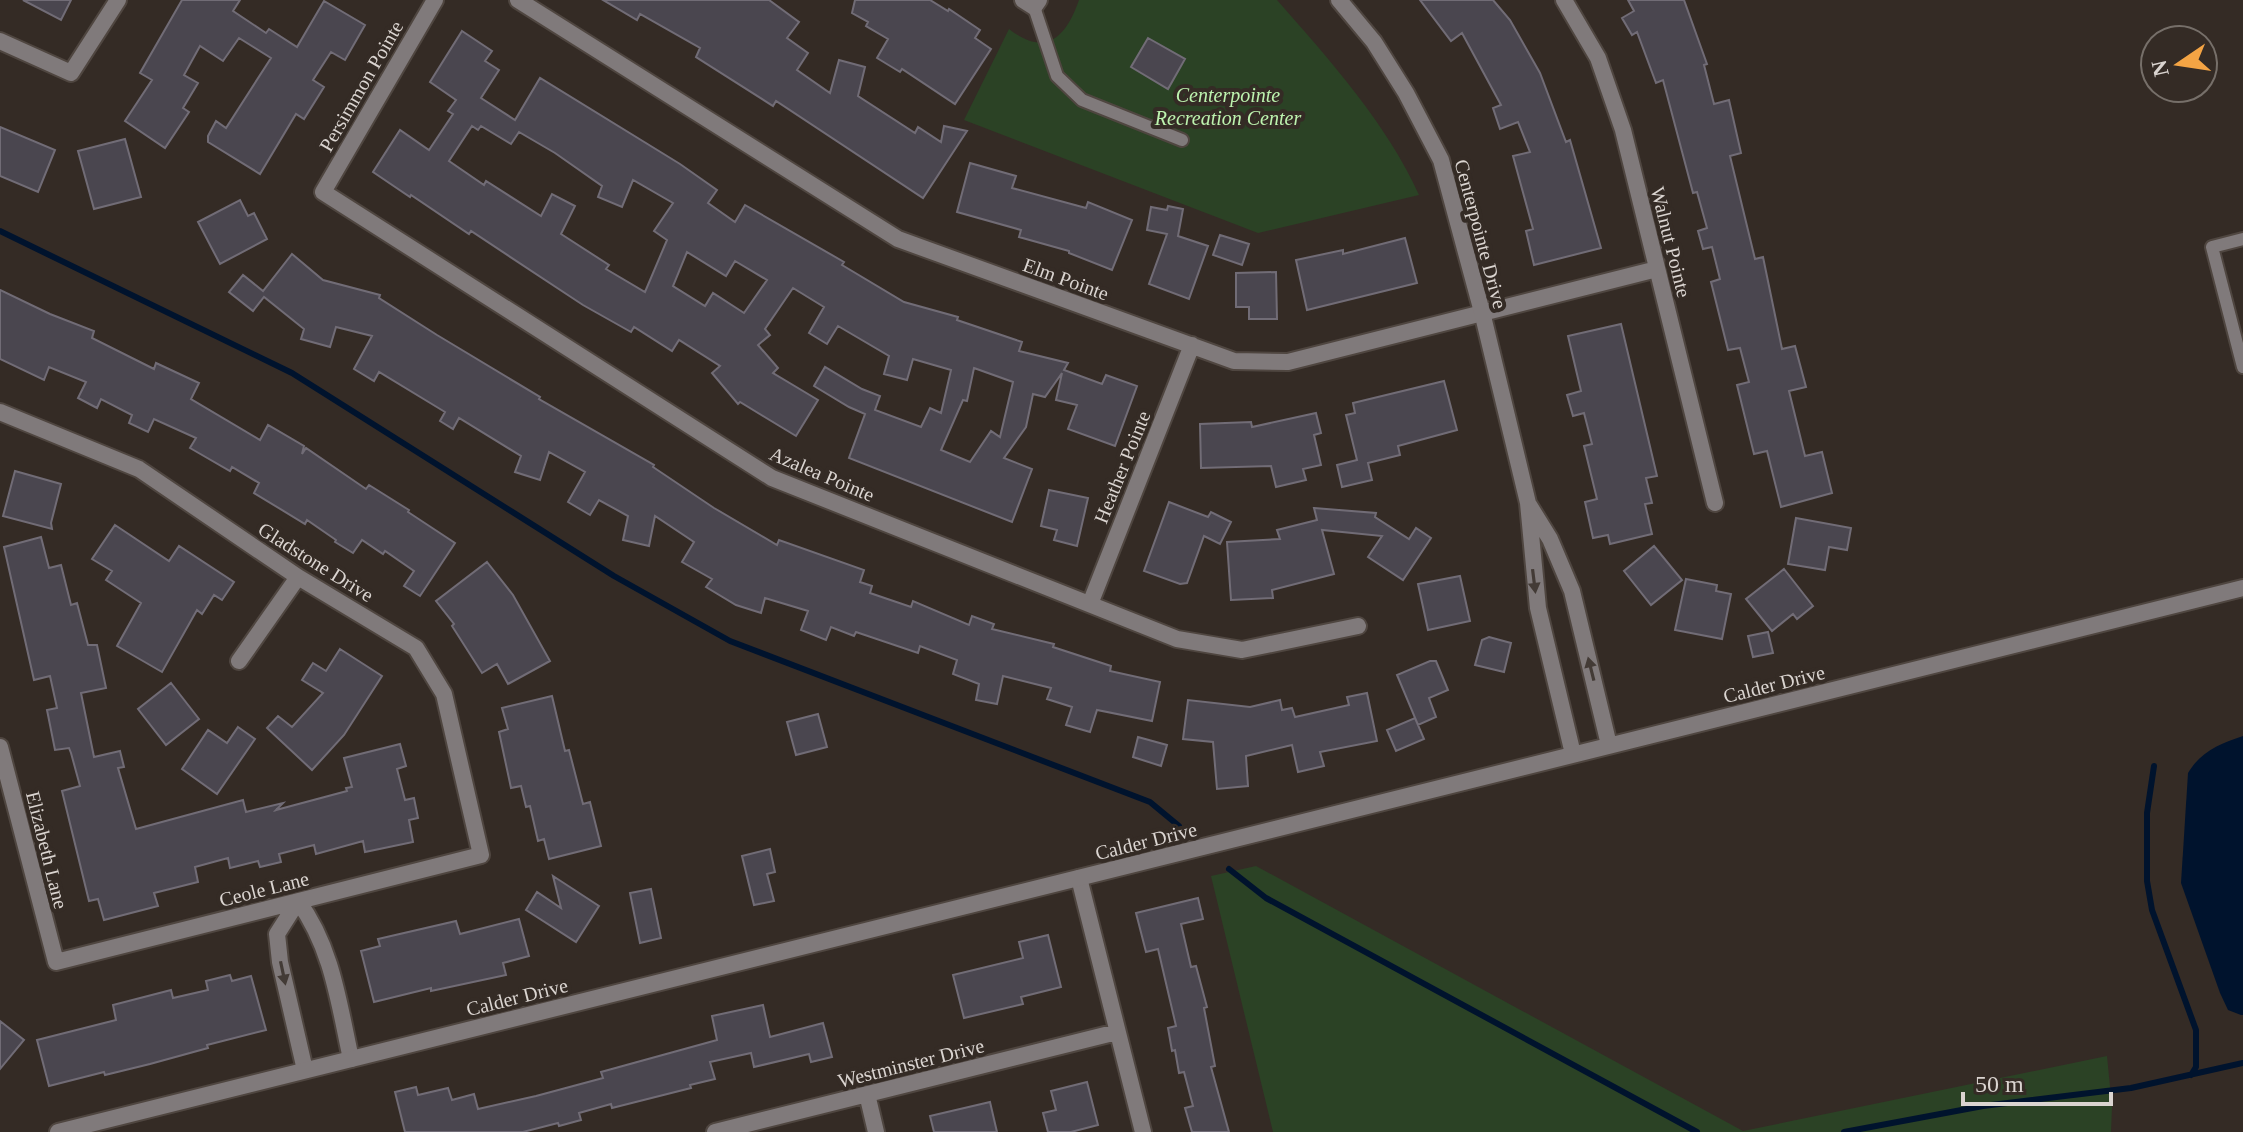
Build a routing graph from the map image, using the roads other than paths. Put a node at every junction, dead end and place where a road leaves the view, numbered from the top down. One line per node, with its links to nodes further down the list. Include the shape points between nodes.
1 (118, 0): 7 (street, via 71,73)
2 (435, 0): 9 (street, Persimmon Pointe)
3 (518, 0): 13 (street, Elm Pointe, via 898,239)
4 (1339, 0): 12 (street, Centerpointe Drive, via 1374,42 1441,160)
5 (1564, 0): 11 (street, Walnut Pointe, via 1598,58 1623,130)
6 (1032, 2): 8 (lane, via 1057,76 1070,89 1082,100)
7 (0, 41)
8 (1182, 140)
9 (323, 192): 20 (street, Azalea Pointe, via 772,478)
10 (2243, 239): 14 (lane, via 2212,247)
11 (1657, 269): 12 (street, Elm Pointe); 17 (street, Walnut Pointe)
12 (1482, 312): 13 (street, Elm Pointe, via 1288,362 1234,361); 16 (street, Centerpointe Drive)
13 (1192, 345): 20 (street, Heather Pointe)
14 (2243, 367)
15 (0, 412): 18 (street, Gladstone Drive, via 139,469)
16 (1528, 503): 23 (street, Centerpointe Drive, one-way to 16, via 1572,591); 25 (street, Centerpointe Drive, one-way to 25, via 1538,608)
17 (1715, 503)
18 (298, 577): 22 (street); 26 (street, Gladstone Drive, via 416,648 444,694)
19 (2243, 588): 23 (street, Calder Drive)
20 (1090, 604): 21 (street, Azalea Pointe, via 1177,639 1242,650)
21 (1358, 626)
22 (239, 661)
23 (1609, 745): 25 (street, Calder Drive)
24 (0, 747): 29 (street, Elizabeth Lane)
25 (1573, 754): 27 (street, Calder Drive)
26 (481, 855): 28 (street, Ceole Lane)
27 (1079, 878): 30 (street); 31 (street, Calder Drive)
28 (298, 901): 29 (street, Ceole Lane); 31 (street, via 315,923 326,951); 32 (street, one-way to 32, via 277,934)
29 (56, 962)
30 (1117, 1032): 33 (street, Westminster Drive); 38 (street)
31 (351, 1059): 32 (street, Calder Drive)
32 (305, 1070): 34 (street, Calder Drive)
33 (867, 1094): 36 (street, Westminster Drive); 37 (street)
34 (85, 1129): 35 (street, Calder Drive)
35 (58, 1132)
36 (715, 1132)
37 (876, 1132)
38 (1143, 1132)

